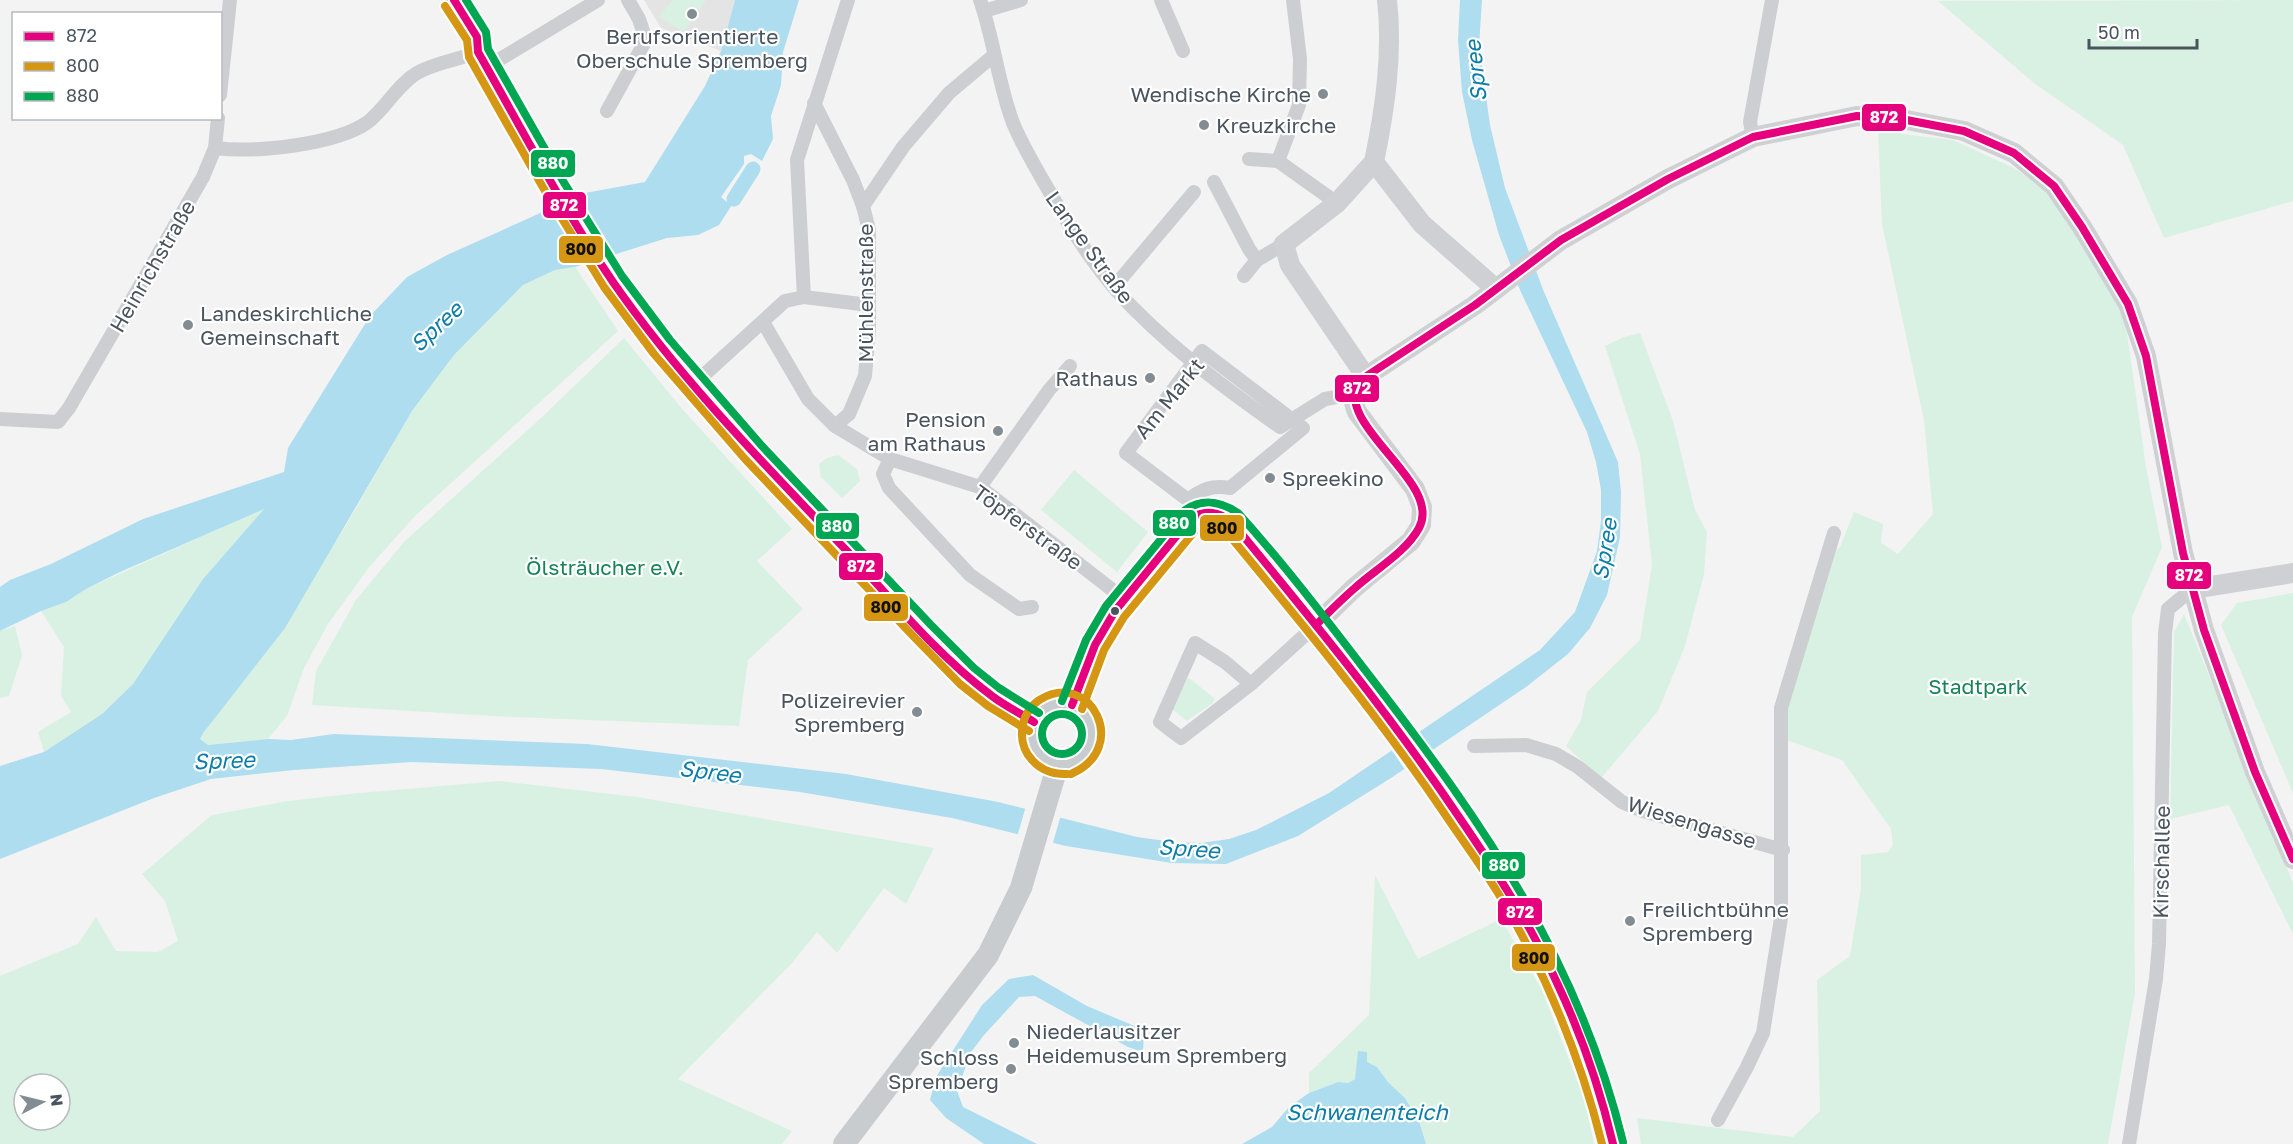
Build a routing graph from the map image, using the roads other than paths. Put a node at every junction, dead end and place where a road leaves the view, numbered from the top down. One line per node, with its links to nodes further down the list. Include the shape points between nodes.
1 (230, 0): 16 (street)
2 (438, 0): 15 (main road, via 462,39)
3 (454, 0): 15 (main road, via 477,38)
4 (598, 0): 15 (street)
5 (628, 0): 18 (street, via 646,40)
6 (848, 0): 17 (street)
7 (1022, 0): 12 (street)
8 (1161, 0): 13 (street)
9 (1293, 0): 23 (street, via 1300,59 1299,105)
10 (1387, 0): 24 (main road, via 1389,60)
11 (1772, 0): 20 (street, via 1750,122)
12 (982, 5): 14 (street, Lange Straße)
13 (1183, 51)
14 (993, 56): 28 (street, Mühlenstraße, via 949,93 903,147); 33 (street, Lange Straße, via 1025,151 1064,217)
15 (481, 57): 21 (street, via 437,64 415,74 370,120 331,139 254,148); 39 (main road, via 612,282)
16 (222, 76)
17 (814, 103): 28 (street); 34 (street, via 797,160)
18 (607, 111)
19 (218, 120): 21 (street, Heinrichstraße)
20 (1753, 137): 32 (main road, via 1668,179 1561,240); 48 (main road, via 1857,116 1896,118 1964,130 2014,153 2054,186 2110,272 2132,315 2146,356)
21 (215, 148): 41 (street, Heinrichstraße, via 203,177 58,422)
22 (1249, 159): 23 (street)
23 (1278, 161): 27 (street)
24 (1374, 162): 27 (main road); 32 (main road, via 1422,224)
25 (1214, 183): 30 (street)
26 (1194, 192): 33 (street)
27 (1337, 203): 29 (main road)
28 (862, 206): 35 (street, Mühlenstraße, via 869,230)
29 (1284, 244): 30 (street); 40 (main road, via 1290,265)
30 (1257, 260): 31 (street)
31 (1244, 276)
32 (1501, 285): 40 (main road)
33 (1114, 287): 37 (street, Lange Straße)
34 (804, 297): 35 (street); 36 (street, via 785,301)
35 (869, 304): 43 (street, Mühlenstraße, via 865,375 849,414)
36 (763, 322): 39 (street); 43 (street, Töpferstraße, via 808,399)
37 (1188, 358): 42 (street, Lange Straße, via 1280,427); 42 (street, Am Markt, via 1126,453 1188,500 1202,490 1230,488 1303,428)
38 (1070, 366): 45 (street)
39 (694, 384): 54 (main road, via 753,452 967,676)
40 (1359, 384): 42 (street); 51 (main road, via 1353,402 1357,412 1415,489 1422,507 1421,525 1411,541)
41 (0, 419)
42 (1292, 419)
43 (835, 426): 44 (street, Töpferstraße)
44 (890, 459): 45 (street, Töpferstraße); 50 (street, via 883,474 890,488 970,574 1019,609)
45 (980, 487): 49 (street, Töpferstraße)
46 (1834, 532): 57 (street, Wiesengasse, via 1781,708)
47 (2293, 573): 48 (main road)
48 (2192, 589): 58 (main road, via 2255,772); 62 (street, Kirschallee, via 2168,609 2165,633 2159,944)
49 (1124, 599): 51 (main road, via 1192,517 1213,512 1231,521); 53 (main road, via 1095,645)
50 (1032, 607)
51 (1316, 625): 52 (street); 61 (main road, via 1444,793 1511,894 1550,965 1581,1038)
52 (1251, 684): 52 (street, via 1195,643 1160,722 1181,738)
53 (1072, 705): 54 (main road, via 1054,705 1038,714); 56 (main road, via 1087,717 1092,736 1077,760)
54 (1034, 722): 56 (main road, via 1031,731 1035,749 1049,762)
55 (1473, 746): 57 (street, Wiesengasse, via 1526,745 1556,754 1622,802 1643,811)
56 (1058, 764): 60 (main road, via 1021,888 988,956)
57 (1783, 850): 59 (street, Wiesengasse, via 1781,918 1763,1033)
58 (2293, 859)
59 (1718, 1120)
60 (844, 1144)
61 (1613, 1144)
62 (2129, 1144)

